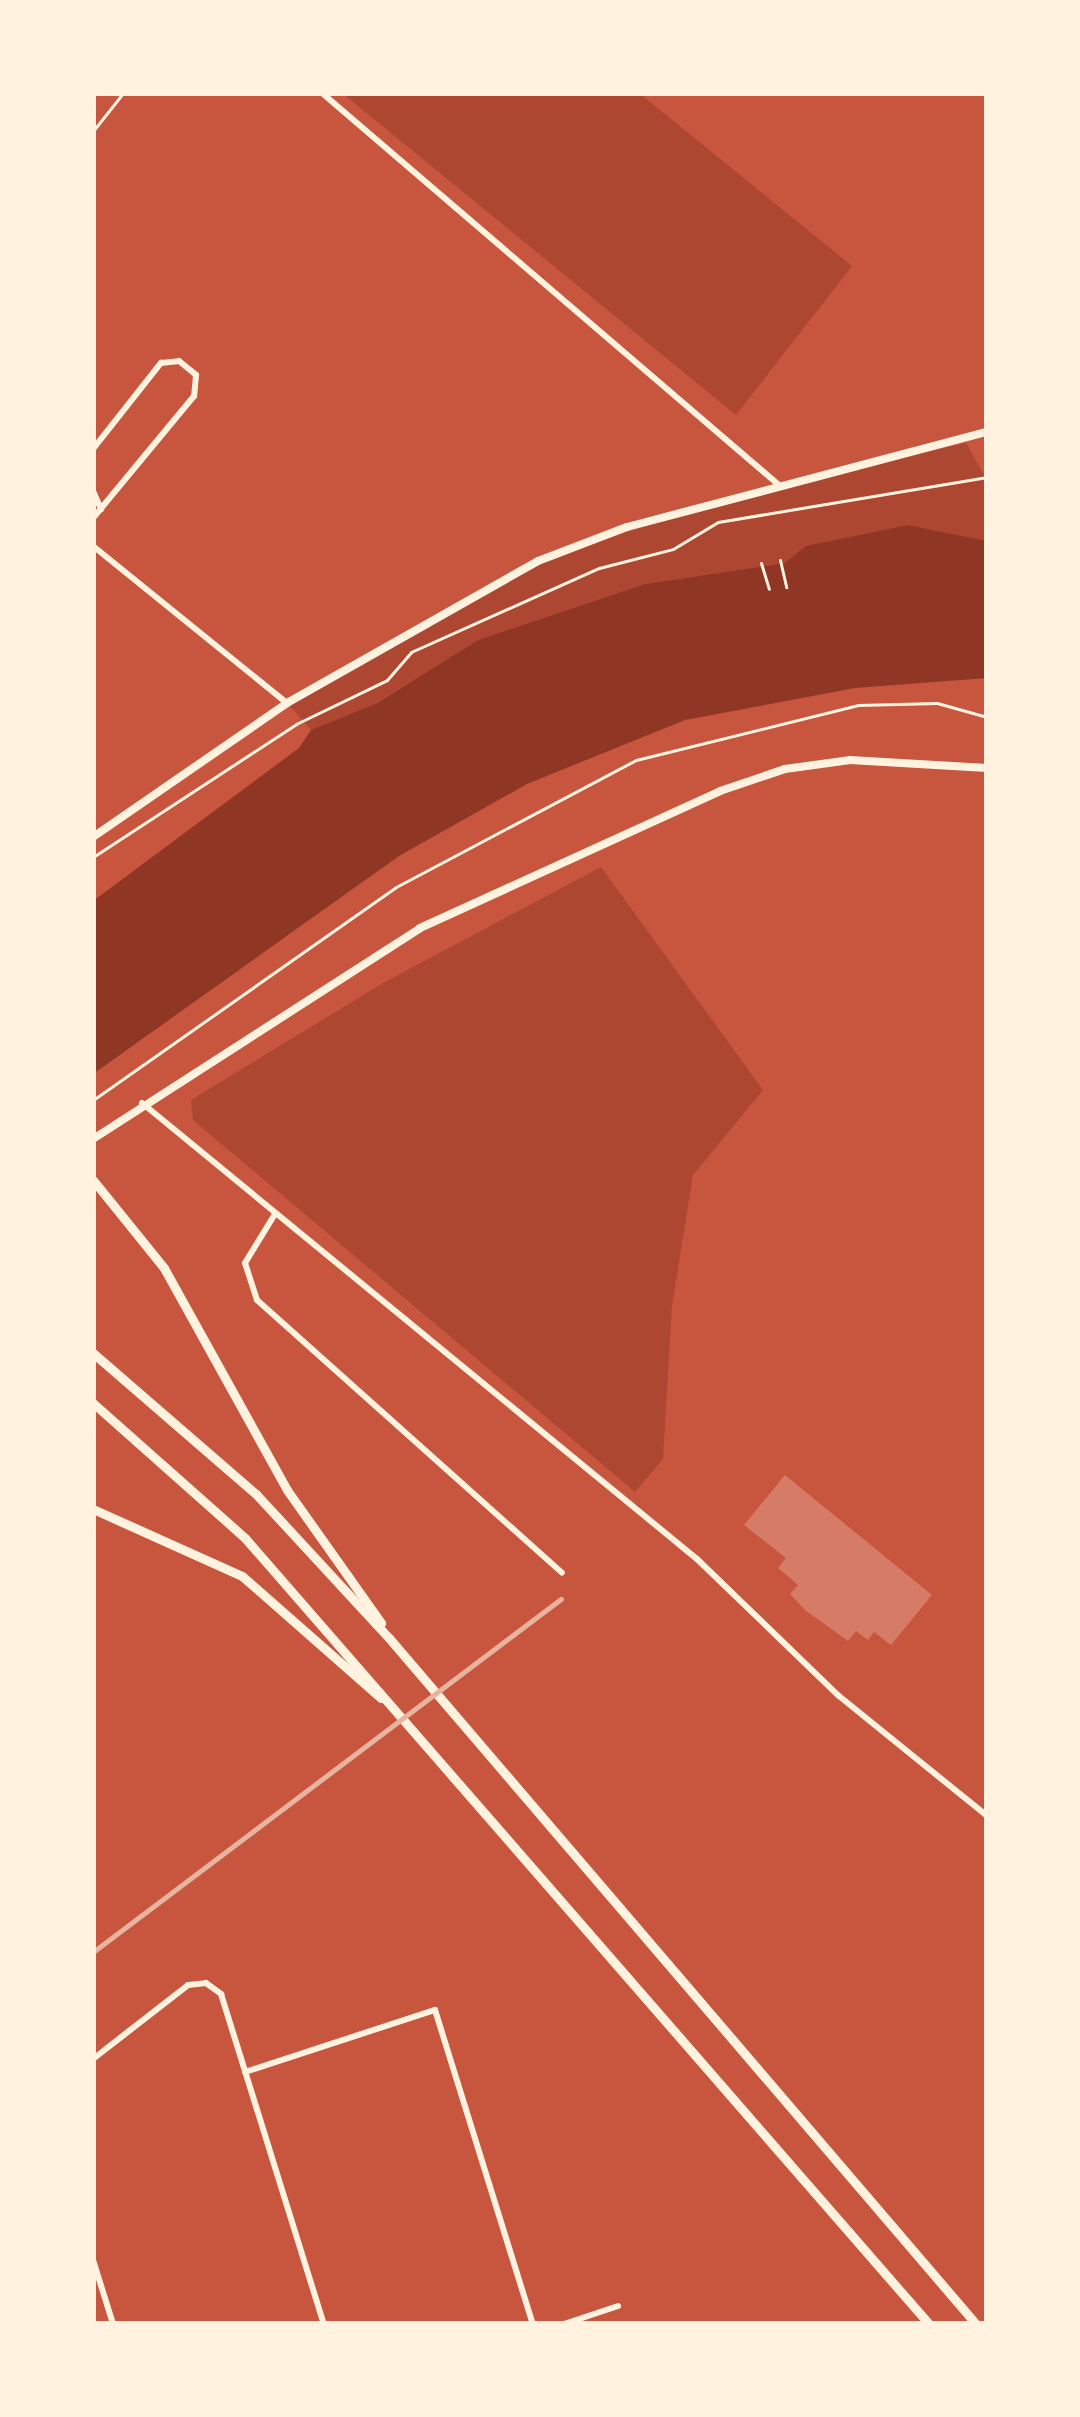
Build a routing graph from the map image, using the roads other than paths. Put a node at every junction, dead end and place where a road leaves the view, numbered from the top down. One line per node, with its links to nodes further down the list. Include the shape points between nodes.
1 (123, 93): 3 (lane)
2 (322, 93): 6 (street)
3 (93, 131)
4 (987, 432): 6 (street)
5 (93, 448): 8 (street, via 161,363 179,361 196,375 194,396)
6 (780, 486): 11 (street, via 627,527 538,561)
7 (93, 490): 8 (street)
8 (101, 508): 9 (street)
9 (93, 518)
10 (93, 546): 11 (street)
11 (287, 704): 13 (street)
12 (987, 768): 14 (street, via 850,760 784,769 720,791 420,928)
13 (93, 836)
14 (142, 1103): 15 (street); 17 (street)
15 (93, 1139)
16 (93, 1180): 22 (main road, via 164,1268 268,1460)
17 (275, 1214): 21 (street, via 245,1263 256,1300); 24 (street, via 697,1559 839,1696)
18 (93, 1353): 22 (main road, via 256,1494)
19 (93, 1403): 23 (main road, via 245,1538)
20 (93, 1509): 23 (main road, via 242,1576)
21 (562, 1574)
22 (389, 1638): 34 (main road)
23 (370, 1682): 33 (main road)
24 (987, 1816)
25 (93, 2059): 26 (street, via 188,1985 206,1983 221,1994)
26 (244, 2072): 30 (street); 31 (street, via 435,2010)
27 (93, 2260): 29 (street)
28 (618, 2306): 32 (street)
29 (113, 2324)
30 (324, 2324)
31 (533, 2324)
32 (564, 2324)
33 (929, 2324)
34 (976, 2324)

